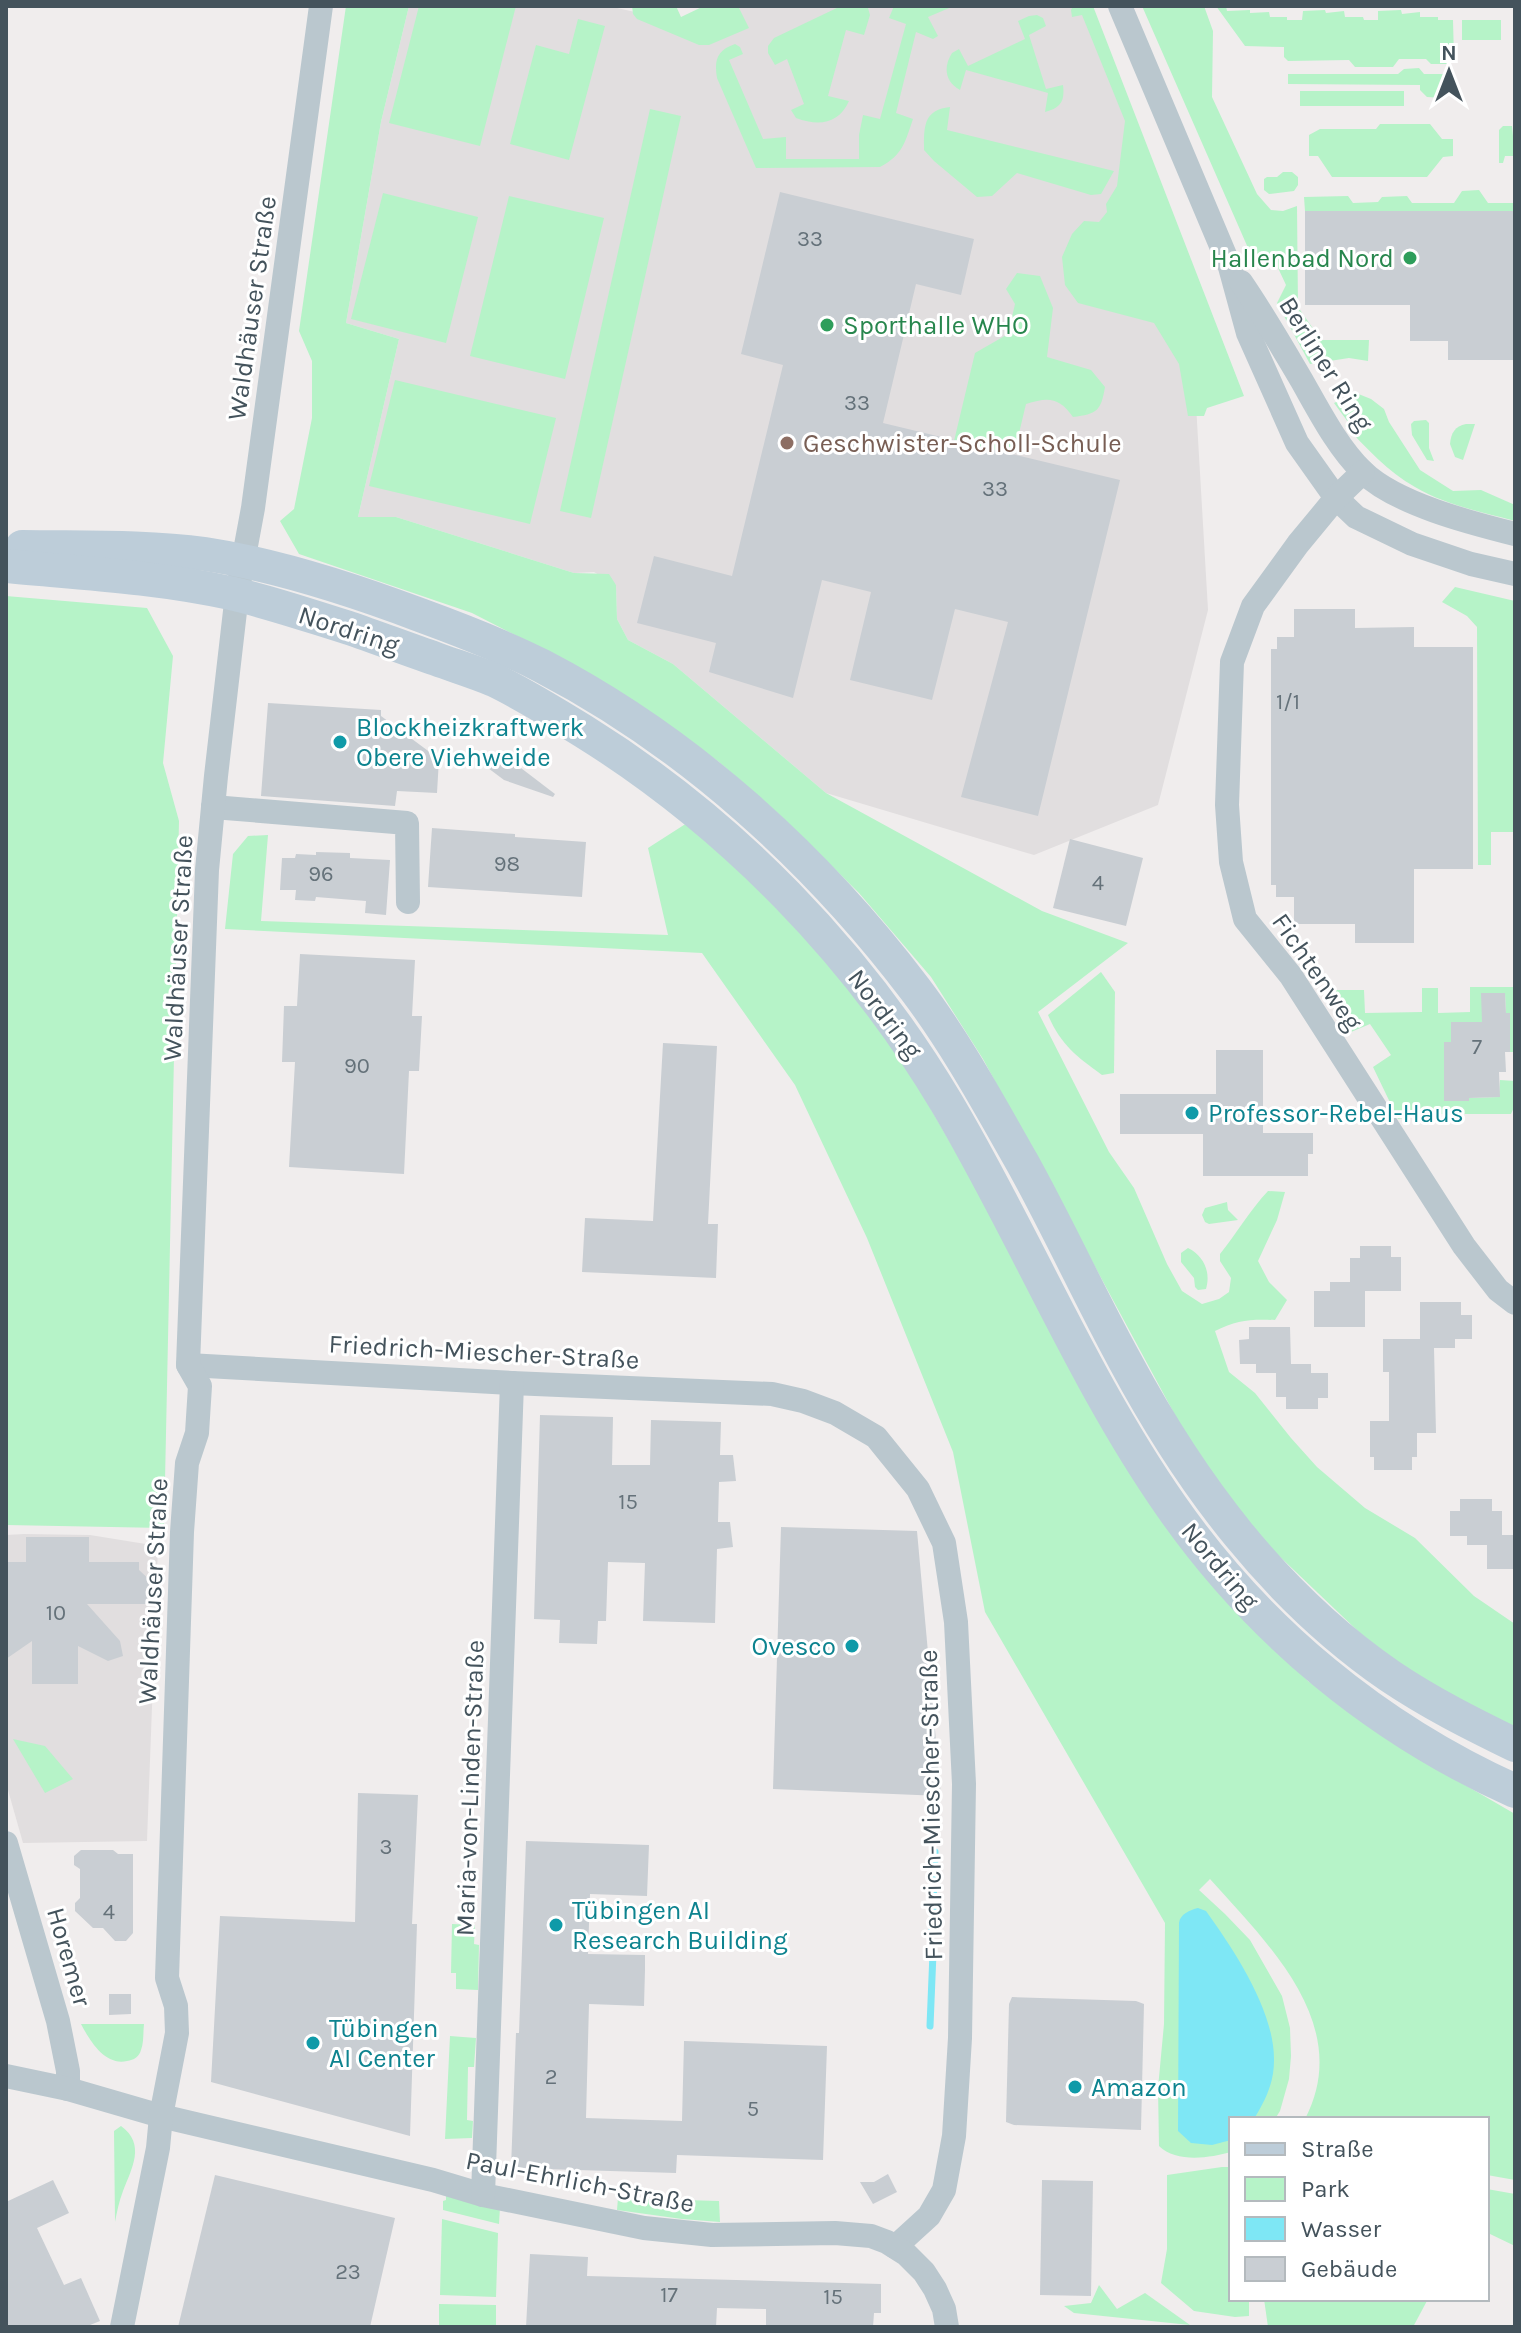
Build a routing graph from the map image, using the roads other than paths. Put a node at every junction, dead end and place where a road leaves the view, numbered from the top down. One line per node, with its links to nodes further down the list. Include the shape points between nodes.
1 (321, 6): 8 (street, Waldhäuser Straße)
2 (1120, 6): 3 (street, Berliner Ring)
3 (1230, 267): 4 (street, Berliner Ring, via 1328,427); 5 (street, Berliner Ring, via 1248,333 1297,443)
4 (1363, 472): 5 (street, Fichtenweg); 6 (street, Berliner Ring, via 1419,504)
5 (1336, 498): 10 (street, Berliner Ring, via 1356,517 1412,544); 14 (street, Fichtenweg, via 1253,606 1232,662 1227,805 1231,862 1245,919 1291,976 1464,1246 1498,1290)
6 (1515, 534)
7 (6, 546): 8 (street, Nordring, via 177,551)
8 (243, 561): 11 (street, Waldhäuser Straße); 17 (street, Nordring, via 380,600 539,664 647,729 770,828 890,958 968,1069 1125,1362 1235,1532 1270,1573 1357,1653 1431,1702)
9 (6, 566): 11 (street, Nordring)
10 (1515, 574)
11 (237, 594): 12 (street, Waldhäuser Straße); 18 (street, Nordring, via 492,679 633,763 746,855 837,950 922,1064 1123,1431 1223,1574 1288,1642 1370,1708 1443,1756)
12 (213, 807): 13 (street, Waldhäuser Straße, via 407,823); 15 (street, Waldhäuser Straße)
13 (408, 902)
14 (1515, 1303)
15 (188, 1365): 16 (street, Friedrich-Miescher-Straße); 22 (street, Waldhäuser Straße, via 200,1386 181,1548 167,1978 177,2033)
16 (512, 1383): 23 (street, Maria-von-Linden-Straße); 24 (street, Friedrich-Miescher-Straße, via 772,1394 835,1413 876,1437 918,1489 944,1543 956,1622 964,1784 956,2108 944,2190 929,2216)
17 (1515, 1745)
18 (1515, 1791)
19 (6, 1843): 21 (street, Horemer, via 58,2021)
20 (6, 2076): 21 (street, Paul-Ehrlich-Straße)
21 (68, 2089): 22 (street, Paul-Ehrlich-Straße)
22 (161, 2116): 23 (street, Paul-Ehrlich-Straße); 25 (street, Waldhäuser Straße)
23 (483, 2195): 24 (street, Paul-Ehrlich-Straße, via 644,2228 712,2235 850,2233)
24 (895, 2247): 26 (street, Paul-Ehrlich-Straße, via 924,2272 944,2309)
25 (122, 2327)
26 (947, 2327)

